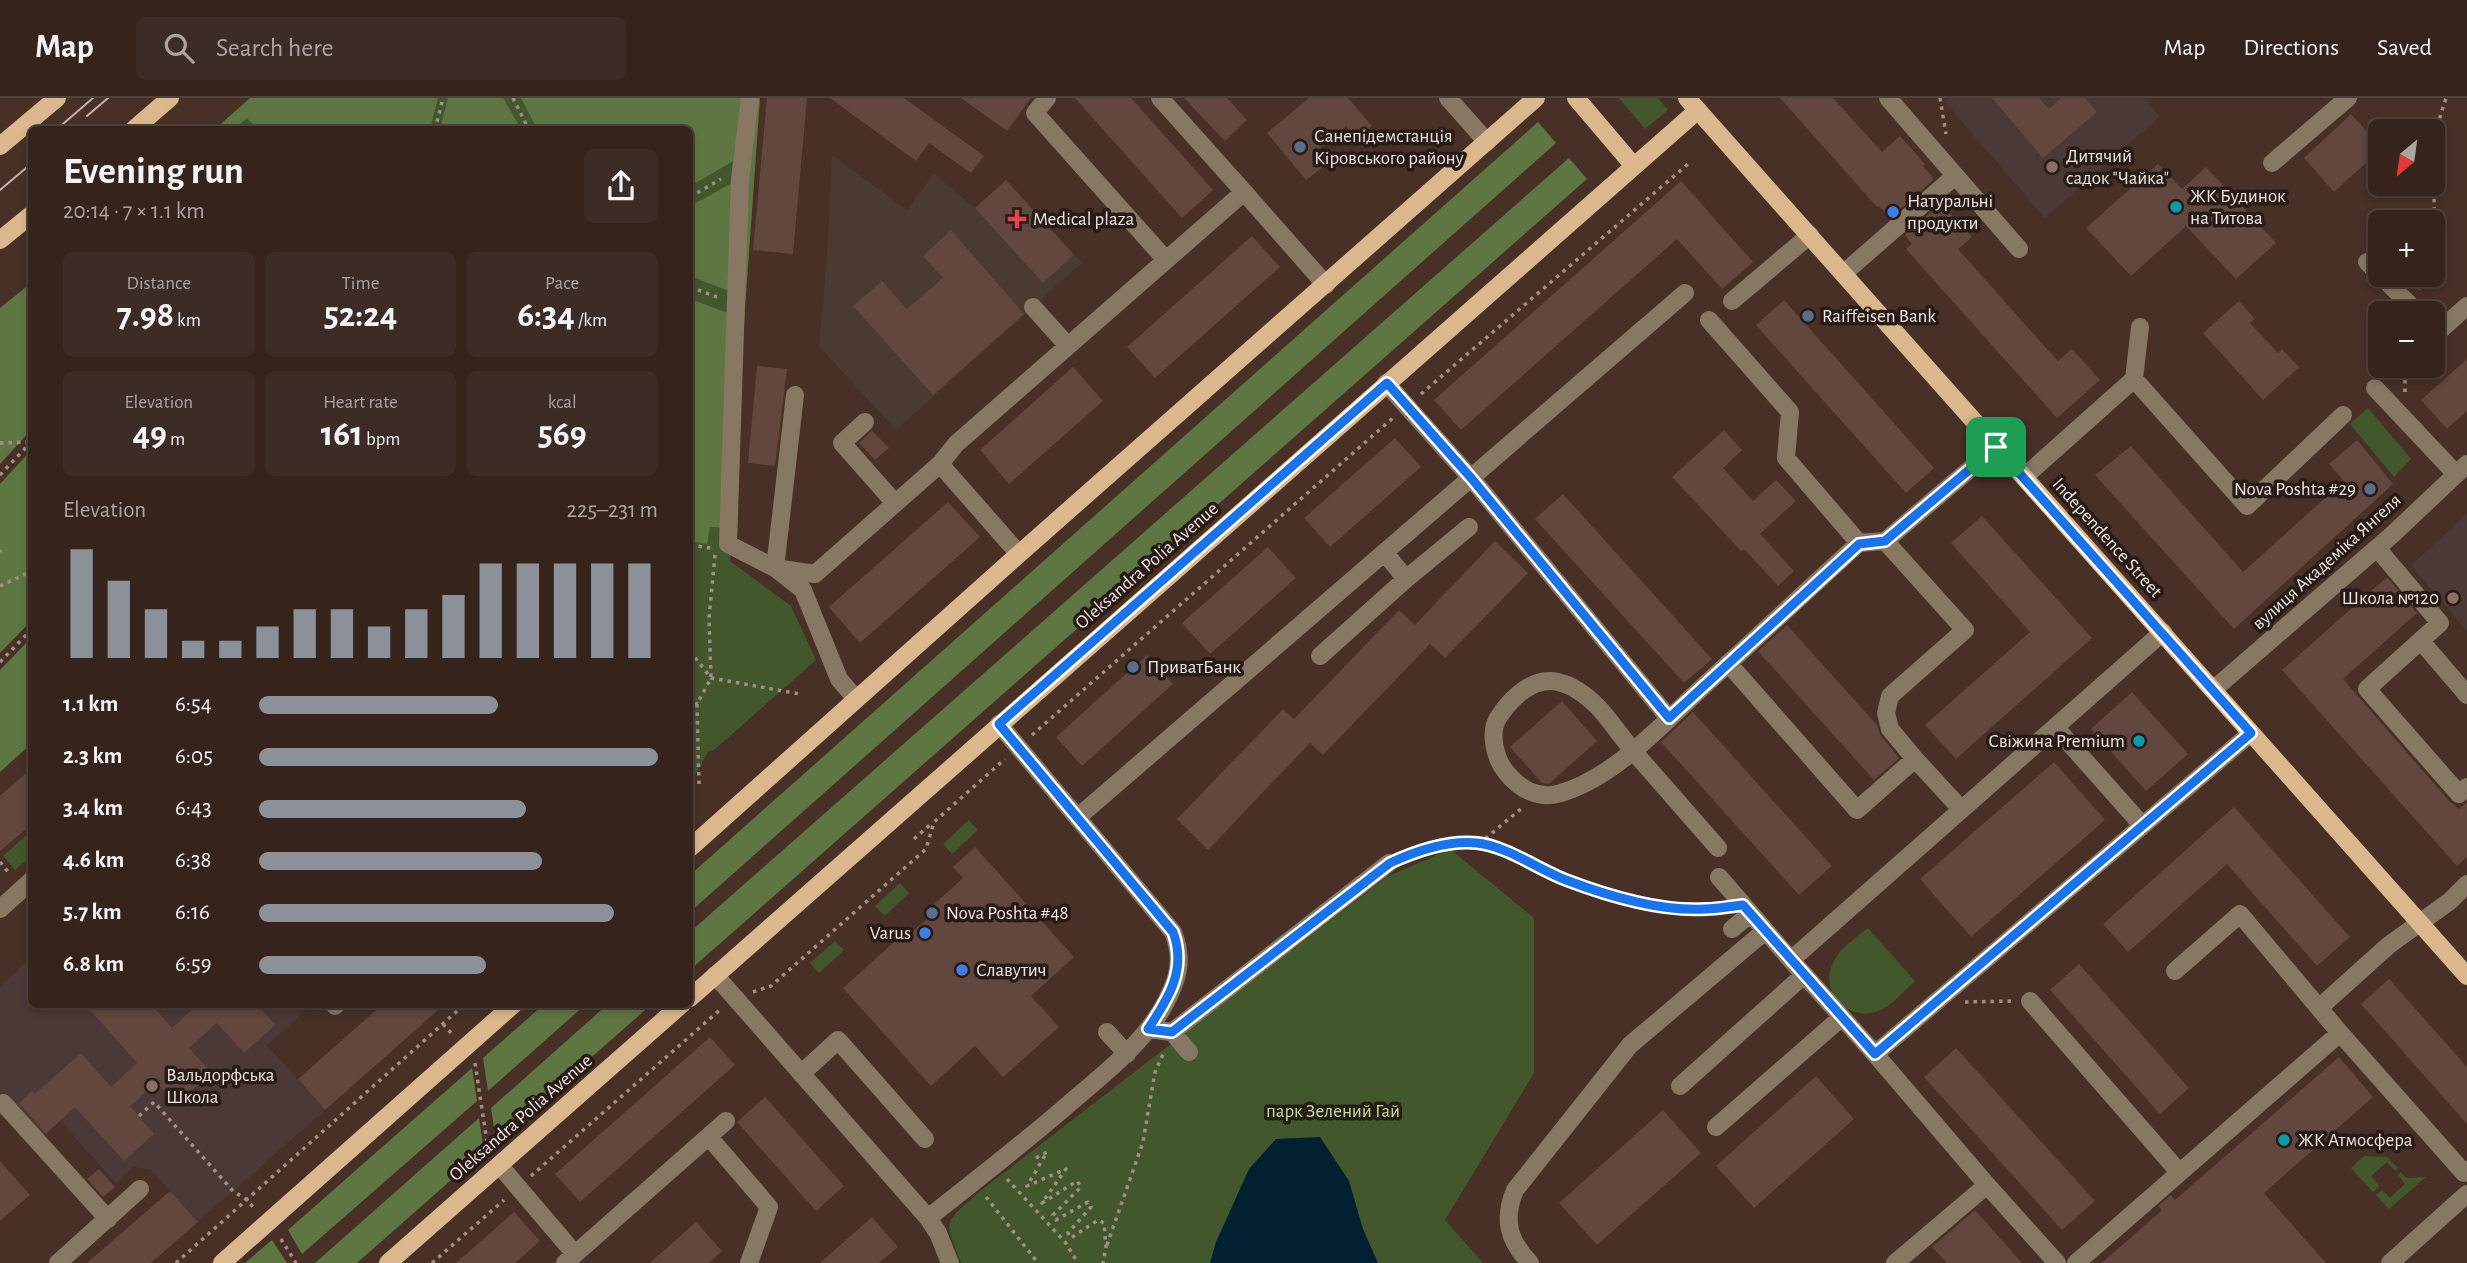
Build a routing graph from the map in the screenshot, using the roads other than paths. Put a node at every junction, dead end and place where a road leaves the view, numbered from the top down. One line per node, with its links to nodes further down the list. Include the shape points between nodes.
1 (57, 98): 13 (main road)
2 (170, 98): 12 (main road)
3 (750, 98): 54 (street, via 741,168 728,544)
4 (1047, 98): 23 (street, via 1035,113)
5 (1160, 98): 18 (street)
6 (1448, 98): 14 (street)
7 (1536, 98): 14 (main road)
8 (1576, 98): 16 (main road)
9 (1888, 98): 17 (street)
10 (2348, 98): 15 (street)
11 (1693, 104): 16 (main road, Oleksandra Polia Avenue); 20 (main road, Independence Street)
12 (137, 126)
13 (2, 142)
14 (1487, 142): 26 (main road)
15 (2272, 163)
16 (1633, 165): 37 (main road, Oleksandra Polia Avenue)
17 (1955, 176): 22 (street); 25 (street)
18 (1244, 192): 23 (street); 26 (street)
19 (28, 217): 21 (main road)
20 (1810, 234): 25 (main road, Independence Street); 28 (street)
21 (0, 240)
22 (2019, 249)
23 (1166, 260): 35 (street)
24 (2367, 262): 29 (street)
25 (1844, 273): 42 (main road, Independence Street)
26 (1326, 285): 53 (main road)
27 (1685, 293): 46 (street)
28 (1732, 301)
29 (2406, 301)
30 (2467, 306): 33 (street)
31 (1033, 307): 35 (street)
32 (1709, 320): 50 (street, via 1790,412 1786,458)
33 (2445, 326)
34 (2140, 327): 36 (street)
35 (1068, 346): 43 (street, via 956,444)
36 (2134, 379): 40 (street, via 2247,506); 45 (street)
37 (1387, 383): 46 (street); 64 (main road, Oleksandra Polia Avenue)
38 (2375, 388): 44 (street)
39 (795, 395): 54 (street)
40 (2343, 415)
41 (865, 422): 47 (street, via 842,443)
42 (1996, 447): 45 (main road, Independence Street); 49 (street)
43 (940, 464): 47 (street); 53 (street)
44 (2461, 469): 51 (street, вулиця Академіка Янгеля)
45 (2024, 477): 56 (main road, Independence Street)
46 (1472, 479): 52 (street); 63 (street)
47 (894, 502): 54 (street, via 815,574)
48 (1469, 527): 55 (street)
49 (1885, 541): 50 (street); 68 (street, via 1965,630 1890,696 1886,713 1891,729)
50 (1859, 544): 59 (street)
51 (2377, 548): 57 (street, via 2440,623); 60 (street, вулиця Академіка Янгеля)
52 (1385, 553): 55 (street); 71 (street)
53 (1018, 554): 62 (main road)
54 (775, 568): 62 (street, via 803,590 839,679)
55 (1406, 579): 58 (street)
56 (2163, 632): 60 (main road, Independence Street); 65 (street)
57 (2421, 640): 61 (street); 69 (street, via 2367,689 2459,794)
58 (1320, 656)
59 (1728, 663): 63 (street); 68 (street, via 1857,810)
60 (2213, 690): 66 (main road, Independence Street)
61 (2467, 695)
62 (856, 699): 73 (main road)
63 (1669, 718): 67 (street)
64 (999, 724): 71 (street); 86 (main road, Oleksandra Polia Avenue)
65 (2055, 727): 70 (street); 72 (street)
66 (2251, 733): 72 (street); 81 (main road, Independence Street)
67 (1633, 750): 67 (street, via 1581,787 1538,796 1504,771 1493,736 1495,723 1520,693 1541,681 1557,681 1597,706); 74 (street)
68 (1915, 759): 70 (street)
69 (2467, 787)
70 (1961, 809): 84 (street)
71 (1078, 817): 95 (street, via 1173,932 1178,945 1177,975)
72 (2142, 825): 101 (street)
73 (693, 845)
74 (1718, 848)
75 (1390, 863): 97 (street)
76 (1719, 877): 80 (street)
77 (28, 884): 79 (street)
78 (2467, 884): 81 (street)
79 (0, 909)
80 (1747, 909): 82 (street); 83 (street)
81 (2419, 922): 88 (main road, Independence Street); 91 (street)
82 (1732, 929)
83 (1765, 931): 84 (street); 124 (street, via 1630,1045 1515,1190 1508,1208 1509,1229)
84 (1791, 960): 87 (street)
85 (2175, 971): 91 (street, via 2240,914)
86 (715, 975): 89 (main road, Oleksandra Polia Avenue); 102 (street)
87 (1804, 975): 94 (street); 103 (street)
88 (2467, 976)
89 (693, 995)
90 (2030, 1001): 110 (street)
91 (2325, 1003): 98 (street)
92 (505, 1008): 120 (main road, via 465,1049)
93 (677, 1008): 109 (main road, Oleksandra Polia Avenue)
94 (1842, 1017): 101 (street); 106 (street)
95 (1148, 1029): 97 (street); 100 (street)
96 (1107, 1032): 100 (street)
97 (1172, 1032): 99 (street)
98 (2340, 1033): 110 (street); 111 (street)
99 (1189, 1052)
100 (1126, 1054): 115 (street)
101 (1875, 1054): 112 (street)
102 (801, 1074): 108 (street, via 838,1040); 115 (street)
103 (1680, 1086)
104 (3, 1103): 116 (street)
105 (726, 1121): 107 (street)
106 (1716, 1127)
107 (709, 1137): 117 (street); 122 (street, via 769,1206)
108 (925, 1139)
109 (494, 1159): 117 (street); 121 (main road, Oleksandra Polia Avenue)
110 (2179, 1172): 127 (street)
111 (2466, 1173)
112 (1987, 1185): 125 (street); 126 (street)
113 (140, 1189): 116 (street)
114 (2467, 1194): 118 (street)
115 (928, 1218): 123 (street)
116 (107, 1219): 119 (street)
117 (570, 1259)
118 (2395, 1261)
119 (58, 1263)
120 (222, 1263)
121 (388, 1263)
122 (749, 1263)
123 (950, 1263)
124 (1530, 1263)
125 (1895, 1263)
126 (2057, 1263)
127 (2076, 1263)

